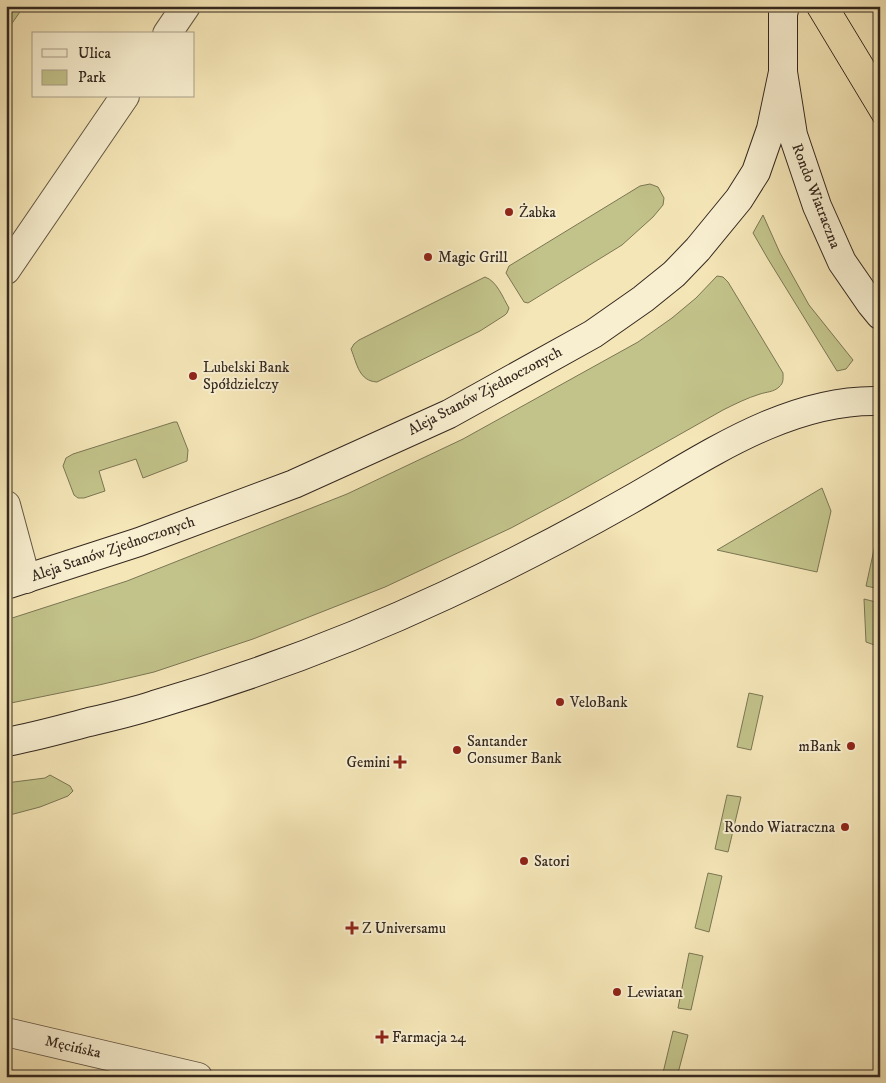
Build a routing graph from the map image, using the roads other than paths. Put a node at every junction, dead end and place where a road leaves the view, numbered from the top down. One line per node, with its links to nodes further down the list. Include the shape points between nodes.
1 (186, 6): 3 (main road)
2 (784, 9): 4 (main road, Rondo Wiatraczna)
3 (168, 32)
4 (783, 72): 7 (main road, Rondo Wiatraczna, via 793,135 816,206 842,262); 10 (main road, Aleja Stanów Zjednoczonych, via 771,129 756,172 739,199 674,274 593,334 449,414 294,484 139,542)
5 (124, 98): 6 (main road)
6 (6, 270)
7 (880, 314)
8 (880, 401): 11 (main road, via 866,400 819,408 748,433 525,557 357,634 153,706)
9 (6, 505): 10 (main road)
10 (16, 582)
11 (6, 742)
12 (6, 1032): 13 (main road, Męcińska)
13 (198, 1077)

